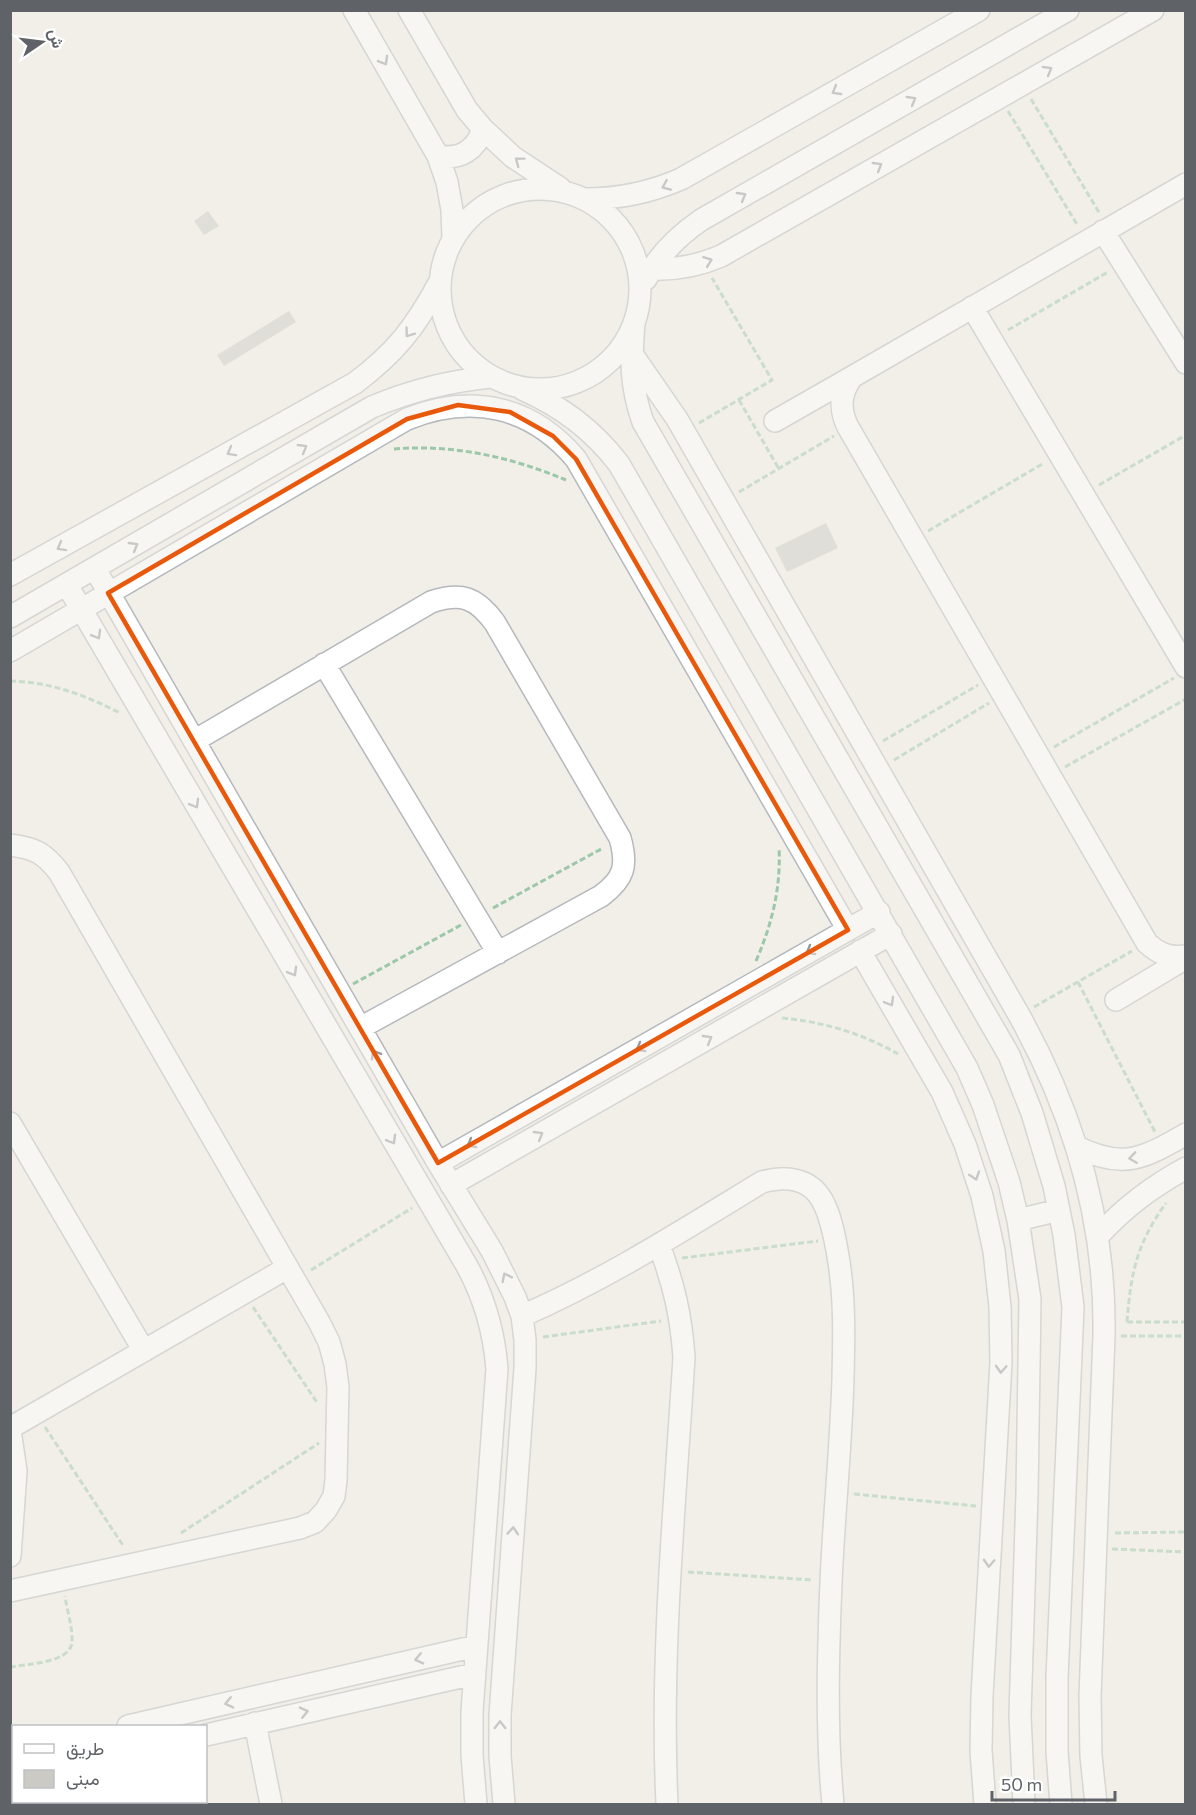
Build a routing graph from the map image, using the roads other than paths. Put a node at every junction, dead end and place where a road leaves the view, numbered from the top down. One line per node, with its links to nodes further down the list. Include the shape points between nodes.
1 (354, 10): 7 (street, one-way to 7)
2 (409, 10): 6 (street, via 467,110)
3 (979, 10): 9 (street, one-way to 9, via 681,179 634,196)
4 (1068, 10): 12 (street, one-way to 4, via 673,242 701,220)
5 (1153, 10): 12 (street, one-way to 5, via 704,264 721,256)
6 (483, 129): 7 (street, via 469,151 454,157); 9 (street, one-way to 6, via 513,157)
7 (438, 156): 11 (street, via 447,182)
8 (1185, 184): 10 (street)
9 (576, 196): 11 (street, via 549,189 503,196 478,209); 14 (street, via 601,209 625,237 639,272)
10 (1100, 233): 15 (street); 18 (street)
11 (453, 238): 13 (street)
12 (651, 269): 14 (street)
13 (439, 283): 19 (street, via 440,305 457,347); 24 (street, one-way to 24, via 404,339 382,363 355,383)
14 (640, 291): 16 (street)
15 (972, 307): 20 (street); 31 (street)
16 (634, 323): 17 (street); 21 (street, via 620,350 581,381 562,388)
17 (632, 354): 46 (street, via 684,432 1019,1015 1052,1079); 50 (street, via 632,379 643,422 1010,1055 1032,1113)
18 (1185, 363)
19 (491, 377): 21 (street); 23 (street, one-way to 19, via 372,407 405,393)
20 (852, 377): 22 (street); 39 (street, via 842,402 848,427 1147,943 1169,956)
21 (522, 388): 34 (street, via 566,411 619,464)
22 (775, 421)
23 (94, 569): 25 (street); 26 (street)
24 (10, 575)
25 (67, 585): 27 (street); 28 (street)
26 (108, 593): 27 (street); 32 (street); 35 (street, via 407,418 458,405 494,408 525,418 553,436 576,459)
27 (82, 610): 29 (street); 43 (street, one-way to 43)
28 (10, 617)
29 (10, 651)
30 (324, 664): 32 (street); 38 (street); 38 (street, via 430,602 448,596 467,598 484,608 495,623 621,838 625,855 623,872 615,886)
31 (1181, 672)
32 (194, 741): 41 (street)
33 (10, 845): 54 (street, via 30,847 47,856 59,872)
34 (879, 912): 35 (street); 36 (street)
35 (848, 930): 47 (street, one-way to 47)
36 (891, 934): 37 (street); 51 (street, via 975,1086 997,1143)
37 (860, 951): 49 (street, one-way to 37); 59 (street, one-way to 59, via 942,1092 982,1196 994,1251 1000,1307 1001,1362)
38 (498, 953): 41 (street)
39 (1185, 957): 40 (street)
40 (1116, 1000)
41 (360, 1028): 42 (street, one-way to 41)
42 (398, 1092): 43 (street); 47 (street)
43 (373, 1107): 62 (street, one-way to 62, via 480,1290 495,1341 497,1369)
44 (10, 1123): 56 (street)
45 (1185, 1134): 46 (street, one-way to 46, via 1148,1156 1130,1160 1112,1160)
46 (1077, 1147): 52 (street)
47 (438, 1163): 49 (street)
48 (1185, 1168): 52 (street, via 1141,1195)
49 (451, 1185): 55 (street, one-way to 49, via 505,1275)
50 (1059, 1210): 51 (street); 76 (street, via 1073,1307 1057,1678)
51 (1018, 1220): 58 (street, via 1030,1299)
52 (1097, 1237): 77 (street, via 1104,1336 1090,1726)
53 (662, 1252): 55 (street); 72 (street, via 681,1319 684,1357 665,1674); 73 (street, via 762,1182 778,1178 795,1179 810,1187 821,1199 835,1239 844,1310 831,1582 829,1714)
54 (291, 1274): 56 (street, via 244,1293); 61 (street, via 329,1342 335,1364 338,1387 334,1496 326,1510 315,1522 300,1528)
55 (522, 1316): 68 (street, one-way to 55, via 525,1368)
56 (144, 1351): 57 (street)
57 (10, 1429): 60 (street, via 16,1471)
58 (1027, 1494): 59 (street); 75 (street, via 1020,1715)
59 (993, 1499): 74 (street, one-way to 74, via 982,1696)
60 (10, 1556)
61 (10, 1591)
62 (476, 1646): 63 (street); 65 (street, one-way to 65)
63 (474, 1674): 64 (street, one-way to 63); 67 (street)
64 (255, 1723): 66 (street); 69 (street)
65 (132, 1725)
66 (207, 1735)
67 (472, 1755): 68 (street); 70 (street)
68 (500, 1756): 71 (street)
69 (271, 1804)
70 (476, 1804)
71 (504, 1804)
72 (667, 1804)
73 (833, 1804)
74 (985, 1804)
75 (1024, 1804)
76 (1061, 1804)
77 (1096, 1804)

